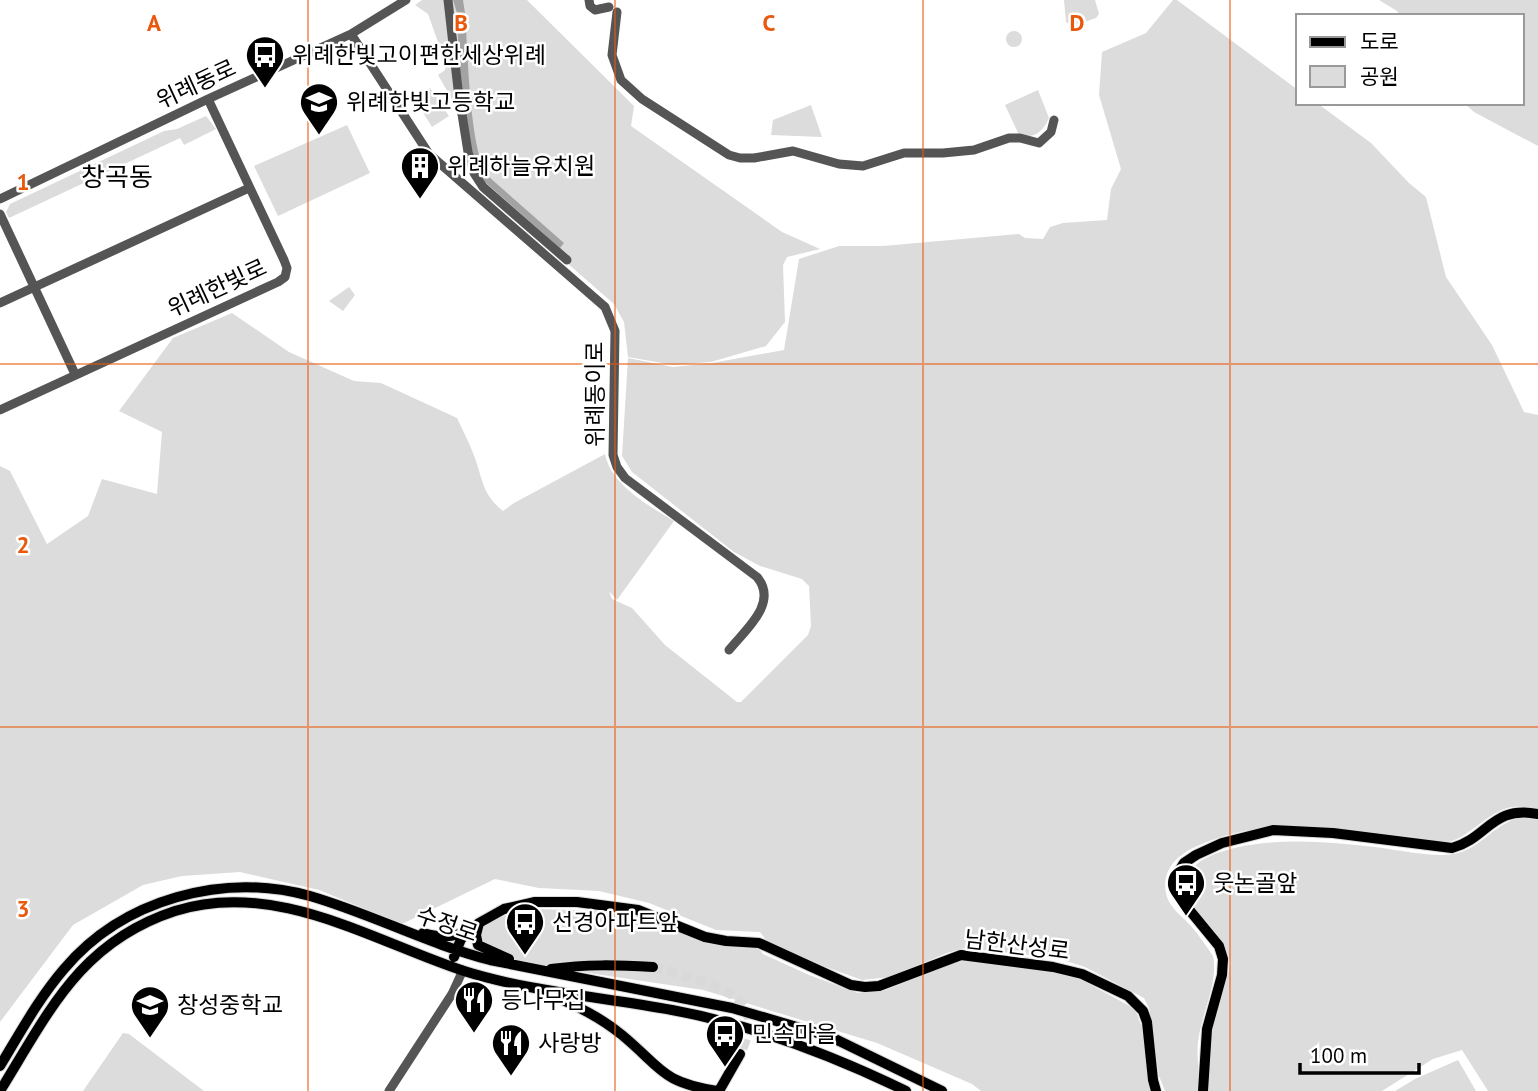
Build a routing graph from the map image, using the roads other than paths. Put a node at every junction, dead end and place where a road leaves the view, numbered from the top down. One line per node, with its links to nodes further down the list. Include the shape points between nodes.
1 (406, 0): 4 (street, 위례동로)
2 (448, 0): 10 (street, via 474,173 483,187)
3 (589, 0): 6 (street, via 595,10 613,10 612,55 621,80 642,99 740,158 793,151 863,166 904,153 974,150 1009,138 1040,143 1051,132)
4 (351, 34): 5 (street, 위례동로); 15 (street, 위례동이로, via 429,154 605,307 615,331 613,455 617,467 625,478 764,585 762,609)
5 (208, 99): 7 (street, 위례한빛로); 8 (street, 위례동로)
6 (1054, 120)
7 (249, 188): 11 (street); 13 (street, 위례한빛로, via 284,260 285,277)
8 (0, 199)
9 (0, 214): 11 (street)
10 (567, 260)
11 (33, 287): 12 (street); 13 (street)
12 (0, 303)
13 (75, 374): 14 (street, 위례한빛로)
14 (0, 410)
15 (729, 650)
16 (1538, 814): 34 (main road, via 1502,817 1452,848 1273,830 1222,843 1189,859 1179,871 1178,891 1219,946 1224,966 1206,1029)
17 (479, 923): 18 (main road, via 450,937); 19 (main road, 남한산성로, via 461,939); 21 (main road, via 478,944); 33 (main road, 남한산성로, via 504,909 535,902 638,910 705,937 759,943 865,987 961,955 1082,974 1128,996 1143,1011)
18 (403, 930): 19 (main road, 수정로); 27 (main road, 수정로, via 310,896 265,888 215,888 150,905 88,944 65,968)
19 (462, 953): 20 (main road); 21 (main road, 수정로); 23 (main road)
20 (451, 965): 23 (main road, 수정로); 28 (main road, 수정로, via 319,916 272,906 215,904 179,910 122,935 75,975)
21 (523, 966): 24 (main road, 수정로)
22 (653, 967): 24 (main road, via 590,965)
23 (463, 970): 25 (main road, 수정로); 29 (street)
24 (541, 970): 32 (main road, 수정로, via 702,1001 831,1037)
25 (536, 988): 30 (main road, via 596,1016 671,1079); 31 (main road, 수정로, via 674,1011 757,1031)
26 (740, 1054): 30 (main road)
27 (0, 1066)
28 (0, 1091)
29 (388, 1091)
30 (718, 1091)
31 (906, 1091)
32 (942, 1091)
33 (1156, 1091)
34 (1203, 1091)

